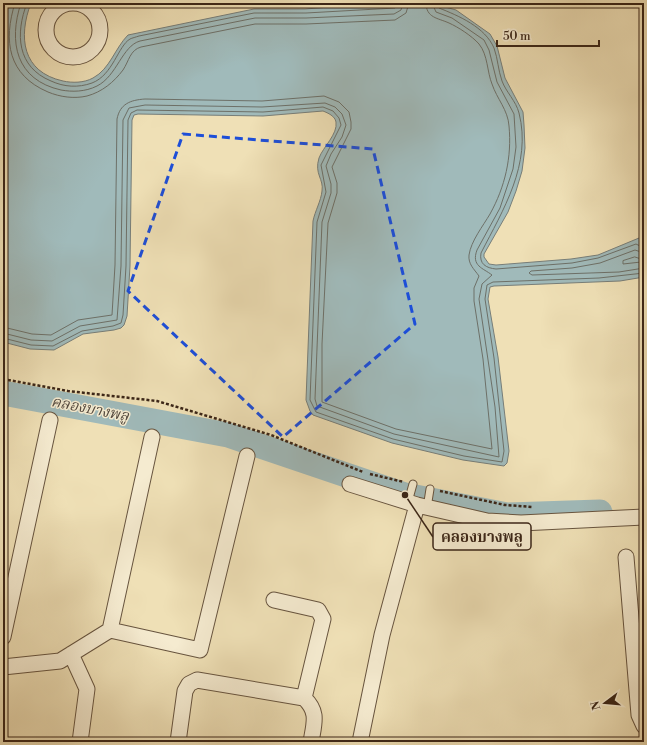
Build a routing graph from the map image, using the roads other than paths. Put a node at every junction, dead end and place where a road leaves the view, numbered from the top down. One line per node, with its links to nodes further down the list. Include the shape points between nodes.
1 (50, 420): 12 (street)
2 (152, 437): 11 (street)
3 (247, 456): 11 (street, via 200,650)
4 (350, 484): 7 (street)
5 (413, 484): 7 (lane)
6 (430, 489): 7 (lane)
7 (420, 505): 8 (street, via 487,521 521,524); 20 (street, via 382,635)
8 (644, 518)
9 (626, 557): 16 (street, via 639,714)
10 (274, 600): 15 (street, via 318,610 323,619)
11 (110, 630): 13 (street)
12 (3, 637)
13 (71, 654): 14 (street, via 60,661); 17 (street, via 87,689)
14 (3, 667)
15 (304, 698): 18 (street, via 197,680 189,684 185,691); 19 (street, via 313,706 315,715)
16 (644, 726)
17 (80, 742)
18 (178, 742)
19 (312, 742)
20 (360, 742)

